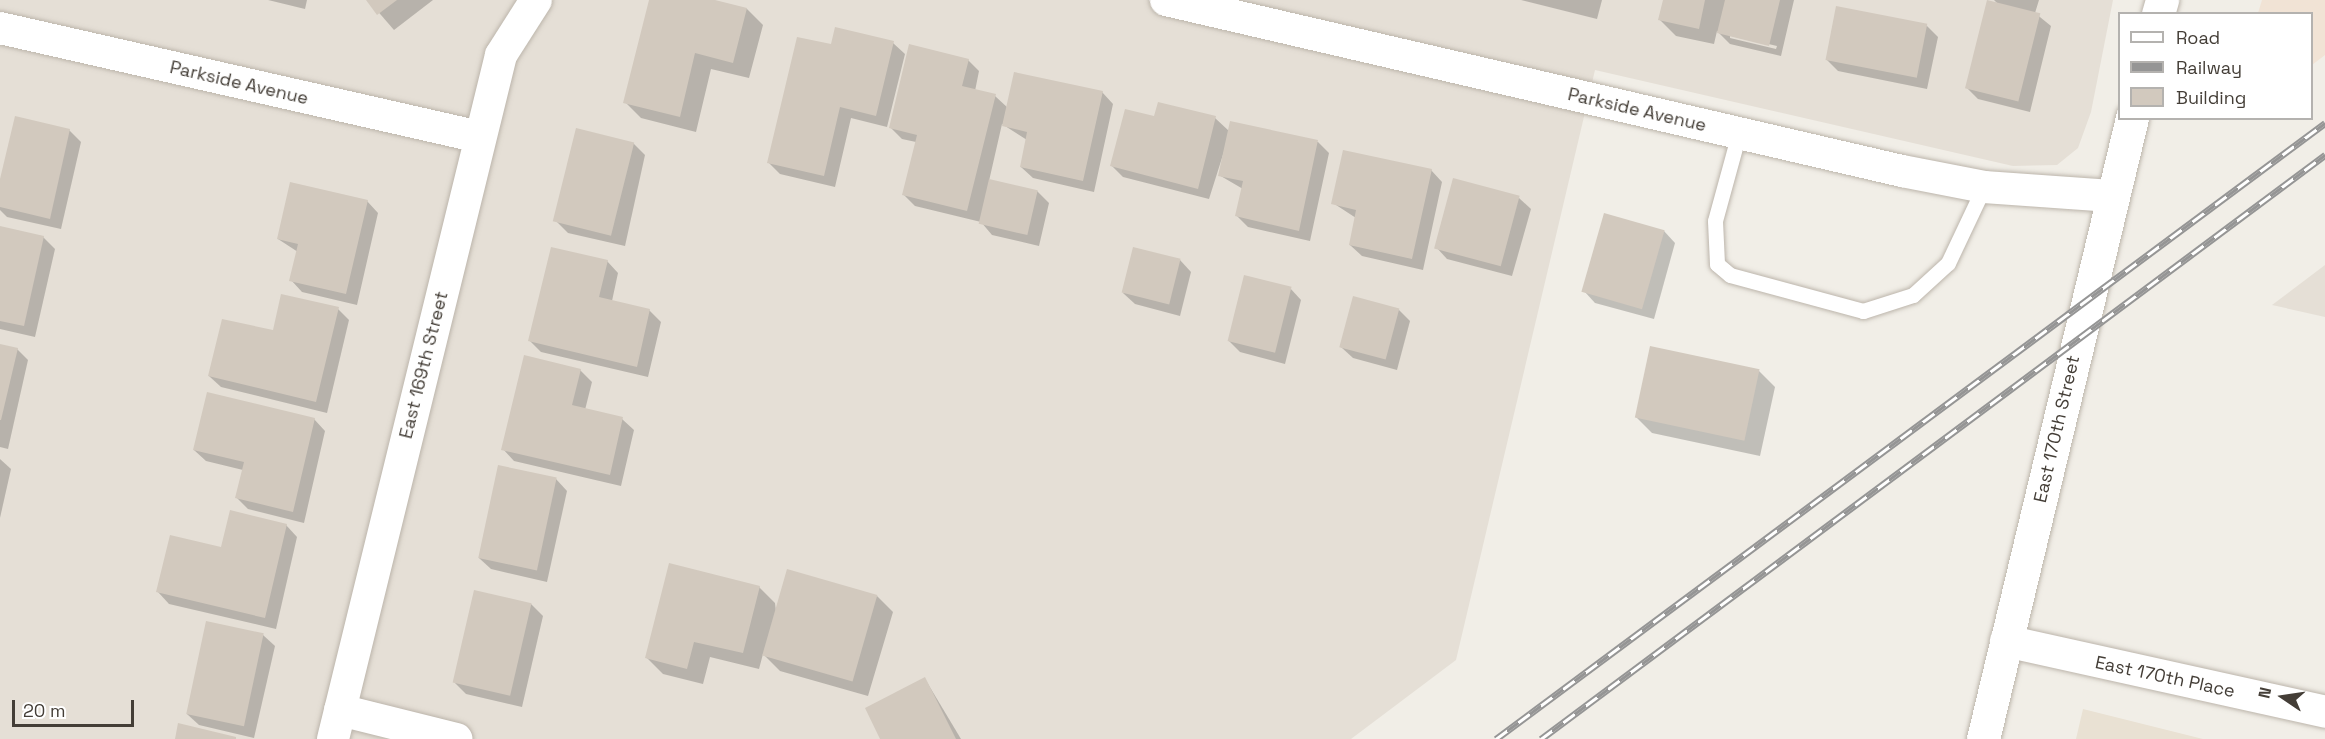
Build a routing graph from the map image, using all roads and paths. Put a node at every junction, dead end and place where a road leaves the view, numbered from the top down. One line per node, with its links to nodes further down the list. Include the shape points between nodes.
1 (536, 0): 6 (street, East 169th Street, via 501,55)
2 (1166, 0): 5 (street, Parkside Avenue)
3 (0, 28): 6 (street, Parkside Avenue)
4 (2131, 120): 8 (street, East 170th Street)
5 (1739, 133): 7 (street, Parkside Avenue); 7 (lane, via 1715,222 1718,264 1730,275 1863,310 1913,295 1948,263)
6 (479, 137): 11 (street, East 169th Street)
7 (1984, 187): 8 (street, Parkside Avenue)
8 (2112, 196): 9 (street, East 170th Street)
9 (2006, 641): 10 (street, East 170th Place); 13 (street, East 170th Street)
10 (2325, 712)
11 (337, 725): 12 (street)
12 (456, 739)
13 (1983, 739)

